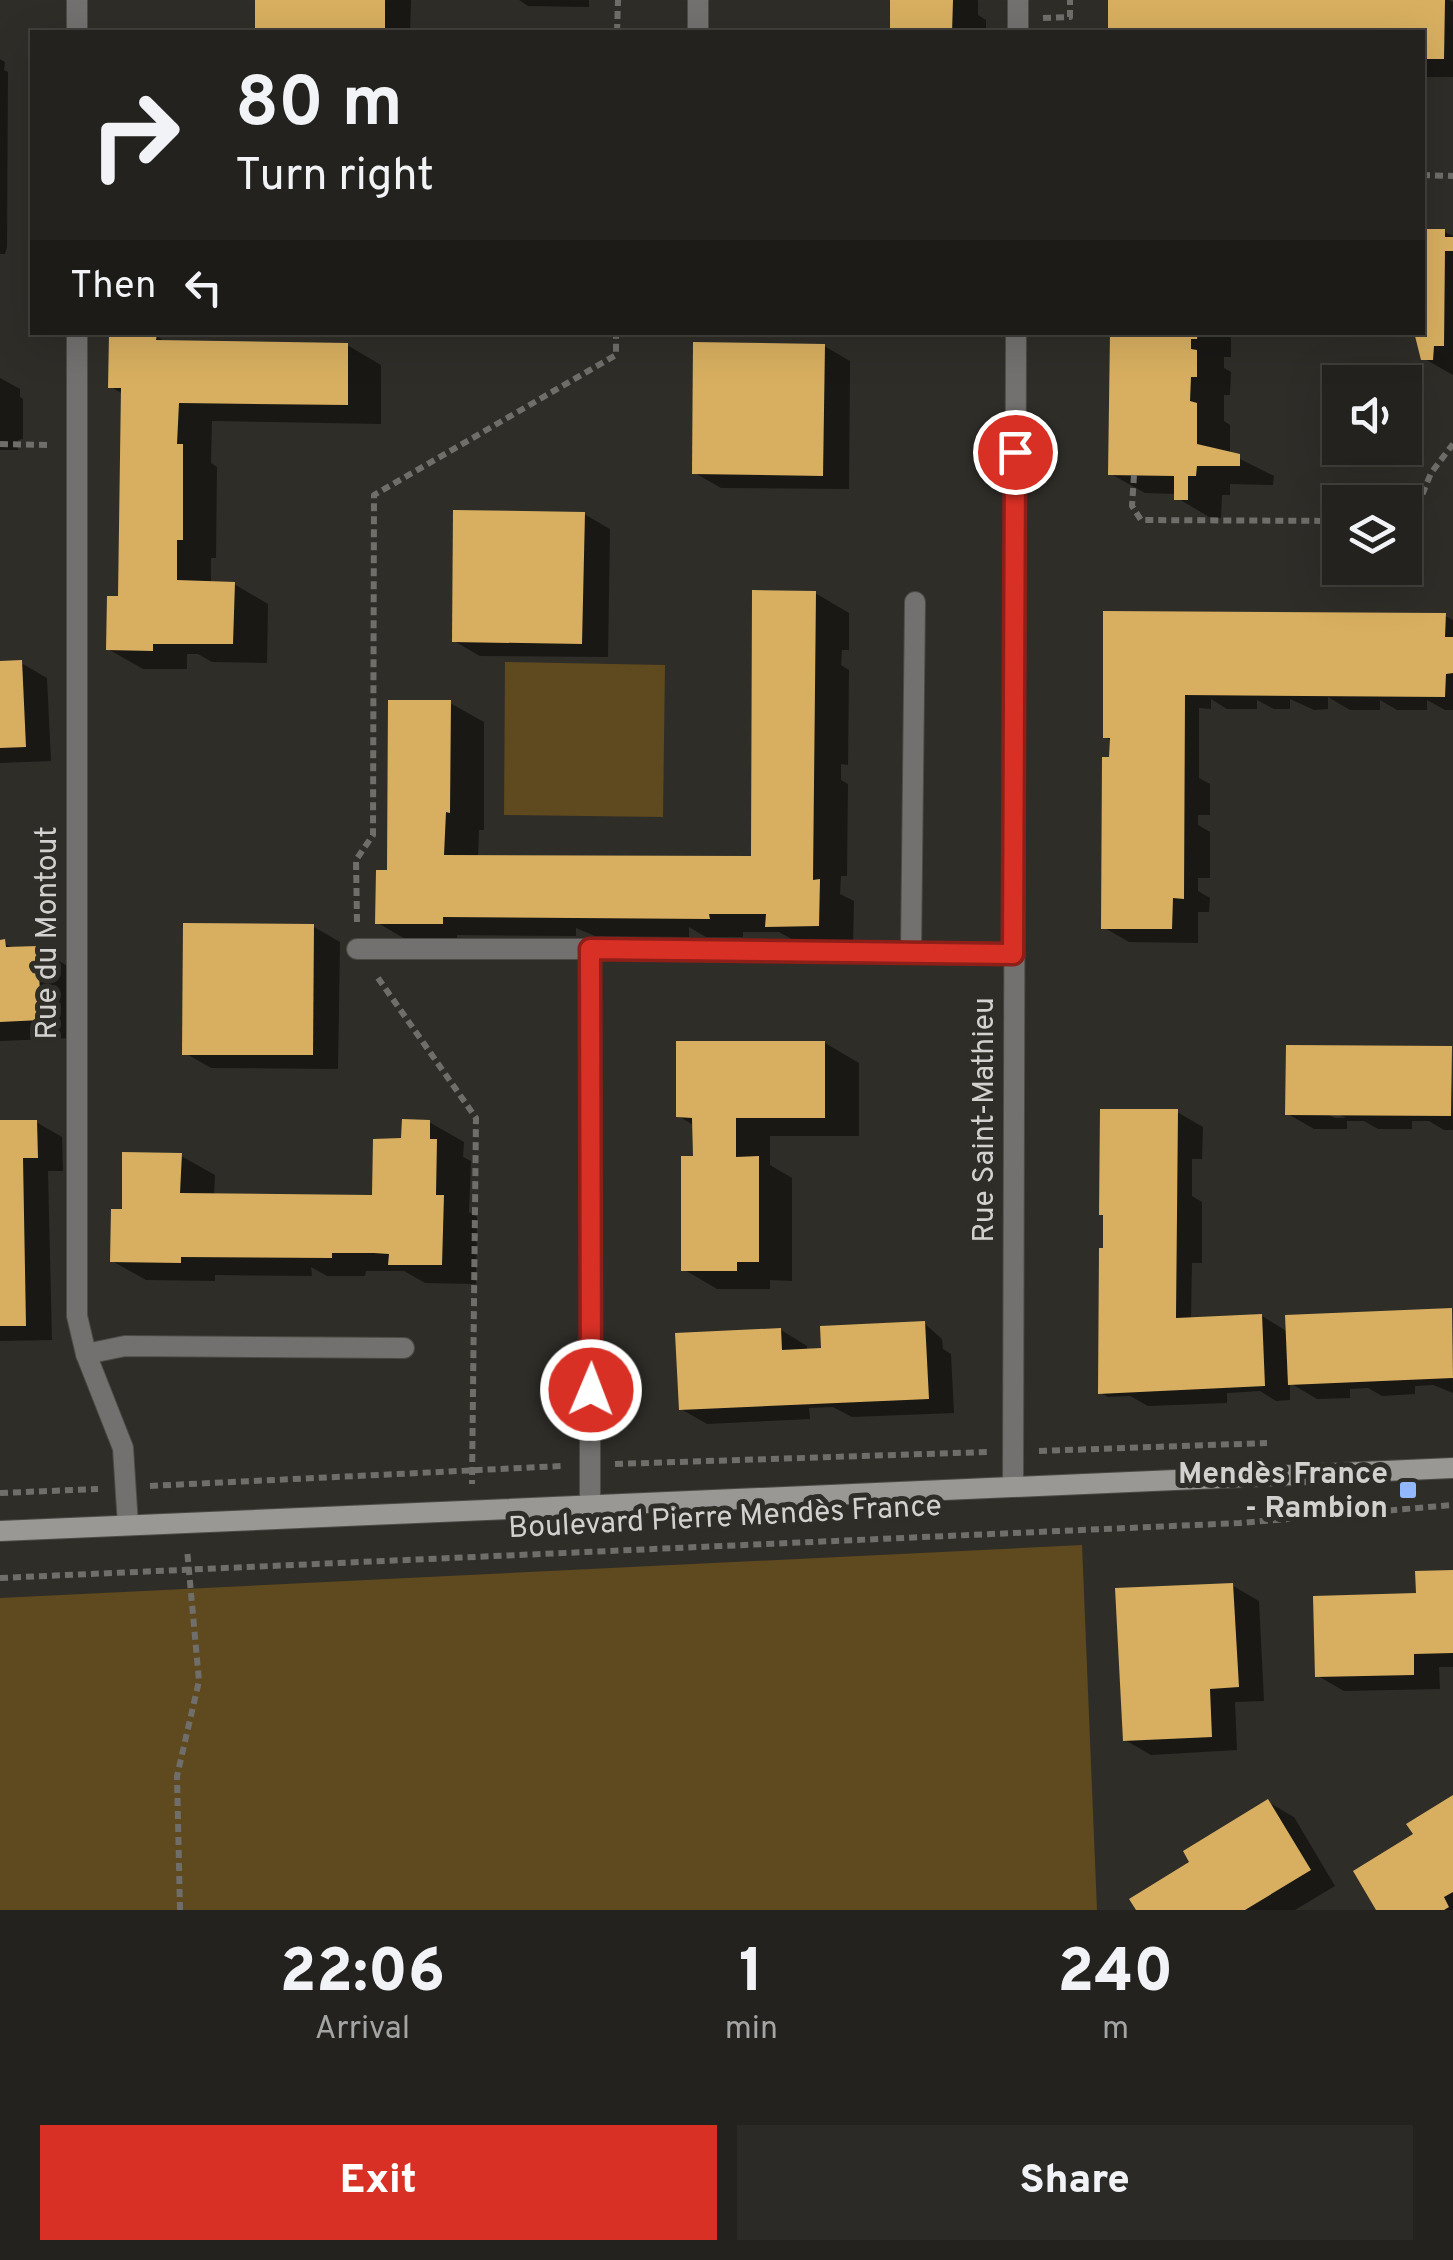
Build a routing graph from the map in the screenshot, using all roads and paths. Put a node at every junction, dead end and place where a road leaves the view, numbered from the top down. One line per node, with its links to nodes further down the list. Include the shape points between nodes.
1 (76, 0): 5 (street)
2 (618, 0): 6 (path)
3 (698, 0): 7 (street)
4 (1018, 0): 8 (street)
5 (76, 30)
6 (618, 30)
7 (698, 30)
8 (1018, 30)
9 (1425, 175): 10 (path)
10 (1453, 176)
11 (76, 335): 16 (street, Rue du Montout)
12 (616, 335): 21 (path, via 616,356 374,495 374,835 356,860)
13 (1016, 335): 24 (street, Rue Saint-Mathieu)
14 (0, 444): 16 (path)
15 (1453, 444): 18 (path)
16 (75, 446): 26 (street, Rue du Montout, via 77,1316)
17 (1134, 476): 19 (path, via 1132,506 1141,520)
18 (1422, 495)
19 (1322, 521)
20 (915, 602): 23 (street)
21 (358, 949): 22 (street); 31 (path, via 476,1118)
22 (590, 949): 23 (street); 29 (street)
23 (911, 954): 24 (street)
24 (1013, 954): 28 (street, Rue Saint-Mathieu)
25 (404, 1348): 26 (street, via 125,1346)
26 (86, 1354): 32 (street, Rue du Montout, via 122,1448)
27 (1273, 1443): 28 (path, Boulevard Pierre Mendès France)
28 (1013, 1452): 29 (path, Boulevard Pierre Mendès France); 33 (street, Rue Saint-Mathieu)
29 (590, 1465): 31 (path, Boulevard Pierre Mendès France); 35 (street)
30 (1453, 1468): 33 (street, Boulevard Pierre Mendès France)
31 (472, 1470): 32 (path, Boulevard Pierre Mendès France); 37 (path)
32 (126, 1487): 34 (path, Boulevard Pierre Mendès France); 39 (street, Rue du Montout)
33 (1013, 1487): 35 (street, Boulevard Pierre Mendès France)
34 (0, 1494)
35 (590, 1505): 37 (street, Boulevard Pierre Mendès France)
36 (1453, 1505): 41 (path, Boulevard Pierre Mendès France, via 1240,1523)
37 (471, 1510): 38 (street, Boulevard Pierre Mendès France)
38 (186, 1523): 39 (street, Boulevard Pierre Mendès France); 41 (path)
39 (128, 1525): 40 (street, Boulevard Pierre Mendès France)
40 (0, 1531)
41 (188, 1570): 42 (path, Boulevard Pierre Mendès France); 43 (path, via 199,1681 177,1776)
42 (0, 1578)
43 (180, 1910)

